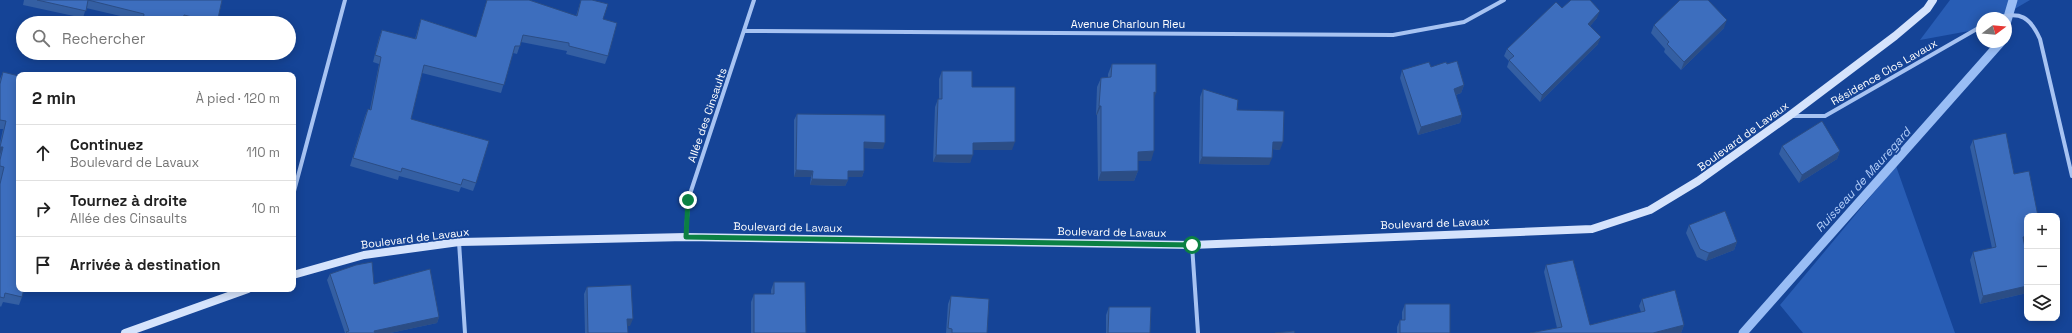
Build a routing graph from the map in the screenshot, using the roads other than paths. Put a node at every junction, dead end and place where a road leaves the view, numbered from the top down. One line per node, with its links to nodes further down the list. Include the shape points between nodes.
1 (345, 0): 10 (street)
2 (754, 0): 7 (street, Allée des Cinsaults)
3 (1504, 0): 7 (street, Avenue Charloun Rieu, via 1464,22 1393,35)
4 (1933, 0): 8 (street, Boulevard de Lavaux, via 1895,36)
5 (2012, 15): 9 (street, via 2025,17 2034,26 2040,40)
6 (1976, 29): 8 (street, Résidence Clos Lavaux, via 1825,116)
7 (745, 31): 11 (street, Allée des Cinsaults, via 688,200)
8 (1789, 116): 13 (street, Boulevard de Lavaux, via 1698,181 1650,210 1592,229)
9 (2072, 176)
10 (296, 184)
11 (686, 237): 12 (street, Boulevard de Lavaux); 13 (street, Boulevard de Lavaux)
12 (459, 242): 14 (street, Boulevard de Lavaux, via 364,255); 17 (street)
13 (1192, 245): 18 (street)
14 (296, 274)
15 (240, 292): 16 (street)
16 (125, 333)
17 (465, 333)
18 (1198, 333)

